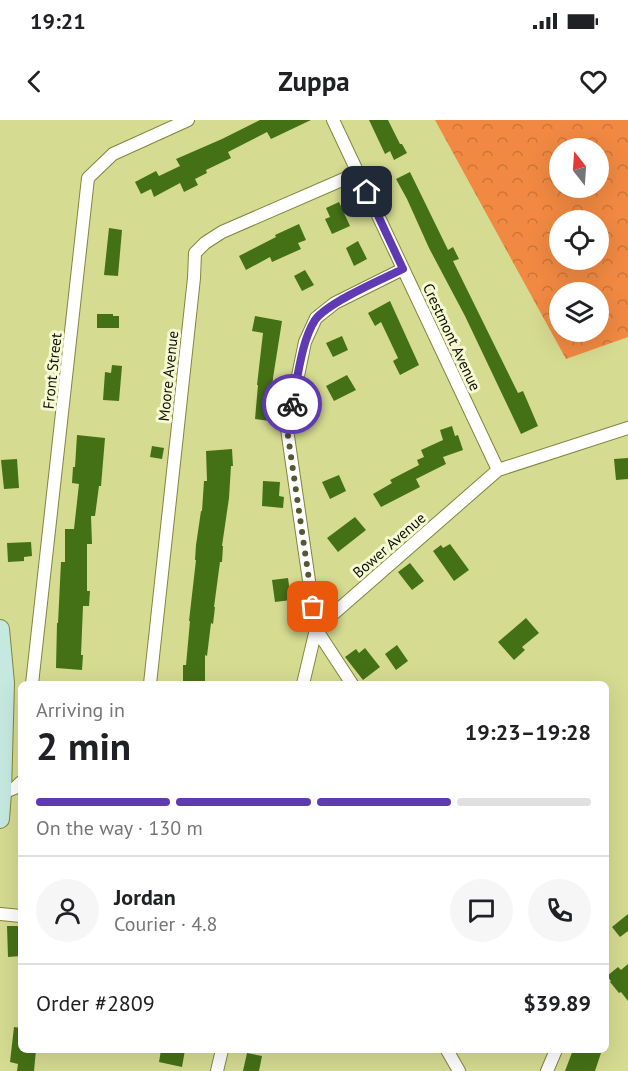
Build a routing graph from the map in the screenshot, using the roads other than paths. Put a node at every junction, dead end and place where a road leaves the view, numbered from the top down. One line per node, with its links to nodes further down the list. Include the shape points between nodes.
1 (188, 120): 9 (street, Front Street, via 112,154 88,178)
2 (333, 120): 3 (street, Crestmont Avenue)
3 (358, 173): 4 (street, Crestmont Avenue); 10 (street, Moore Avenue, via 222,232 195,253)
4 (403, 269): 6 (street, Crestmont Avenue); 8 (street, via 335,303 316,318 305,342 287,429)
5 (628, 428): 6 (street)
6 (498, 470): 8 (street, Bower Avenue)
7 (0, 629): 14 (street, via 5,683)
8 (316, 629): 11 (street); 12 (street)
9 (32, 681)
10 (150, 681)
11 (304, 681)
12 (350, 681)
13 (18, 785): 14 (street)
14 (2, 793): 15 (street)
15 (0, 819)
16 (0, 914): 17 (street)
17 (18, 916)
18 (221, 1053): 21 (street)
19 (449, 1053): 22 (street)
20 (555, 1053): 23 (street)
21 (217, 1071)
22 (459, 1071)
23 (547, 1071)

